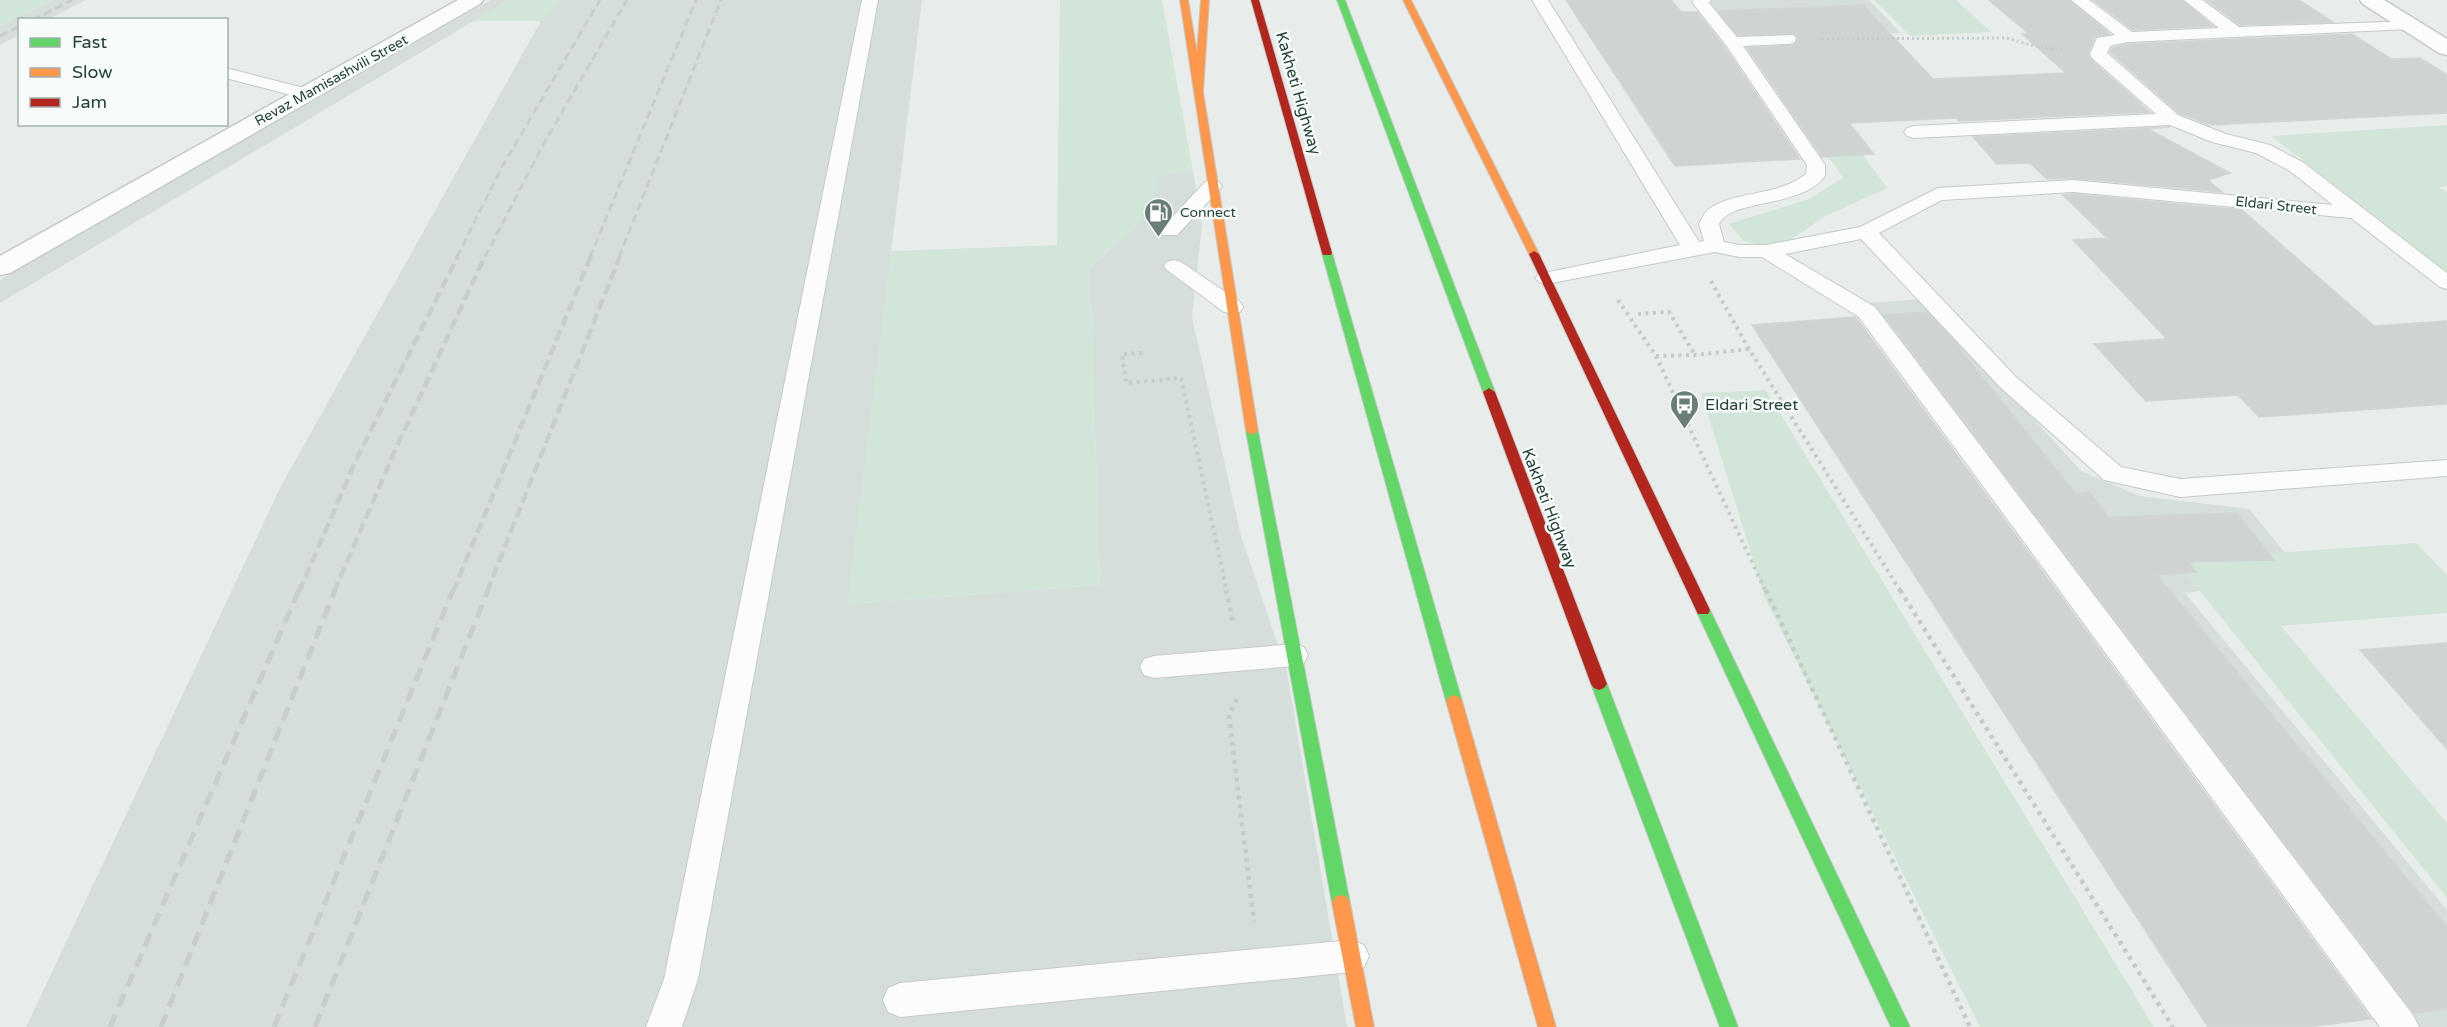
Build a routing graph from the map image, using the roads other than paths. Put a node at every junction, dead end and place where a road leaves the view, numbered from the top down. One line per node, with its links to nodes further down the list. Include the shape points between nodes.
1 (473, 0): 23 (street, Revaz Mamisashvili Street)
2 (870, 0): 44 (lane, via 681,979)
3 (1184, 0): 24 (main road)
4 (1204, 0): 24 (main road)
5 (1244, 0): 16 (main road)
6 (1256, 0): 16 (main road, Kakheti Highway)
7 (1341, 0): 47 (main road, Kakheti Highway)
8 (1407, 0): 36 (main road)
9 (1540, 0): 32 (lane)
10 (1703, 0): 20 (lane, via 1700,2)
11 (2079, 0): 18 (lane)
12 (2192, 0): 17 (lane)
13 (2370, 0): 14 (street)
14 (2409, 24): 15 (street); 17 (lane); 21 (street)
15 (2447, 24)
16 (1263, 26): 46 (main road, Kakheti Highway)
17 (2235, 32): 18 (lane)
18 (2128, 37): 25 (lane, Eldari Street, via 2103,42 2098,54)
19 (1788, 39): 20 (lane)
20 (1732, 42): 31 (lane, via 1807,151 1815,165 1815,176 1787,192 1714,214 1709,224)
21 (2447, 48)
22 (228, 74): 23 (lane)
23 (306, 94): 35 (street, Revaz Mamisashvili Street)
24 (1198, 99): 27 (main road)
25 (2172, 119): 26 (lane); 28 (lane, Eldari Street, via 2219,138 2263,149 2297,167)
26 (1913, 132)
27 (1212, 186): 29 (lane); 38 (main road)
28 (2356, 213): 30 (lane, Eldari Street, via 2073,186 1938,194); 37 (lane)
29 (1170, 231)
30 (1866, 232): 33 (lane, Eldari Street); 39 (lane, via 2008,382 2113,474 2180,488)
31 (1715, 246): 32 (lane, Eldari Street); 33 (lane, Eldari Street)
32 (1693, 249): 36 (lane, Eldari Street)
33 (1766, 251): 49 (lane, via 1868,312)
34 (1174, 266): 38 (lane)
35 (0, 267)
36 (1546, 278): 48 (main road)
37 (2447, 283)
38 (1232, 307): 40 (main road, via 1257,465)
39 (2447, 468)
40 (1294, 655): 41 (lane); 42 (main road)
41 (1154, 667)
42 (1352, 956): 43 (lane); 45 (main road)
43 (900, 1000)
44 (664, 1027)
45 (1365, 1027)
46 (1547, 1027)
47 (1729, 1027)
48 (1901, 1027)
49 (2401, 1027)

